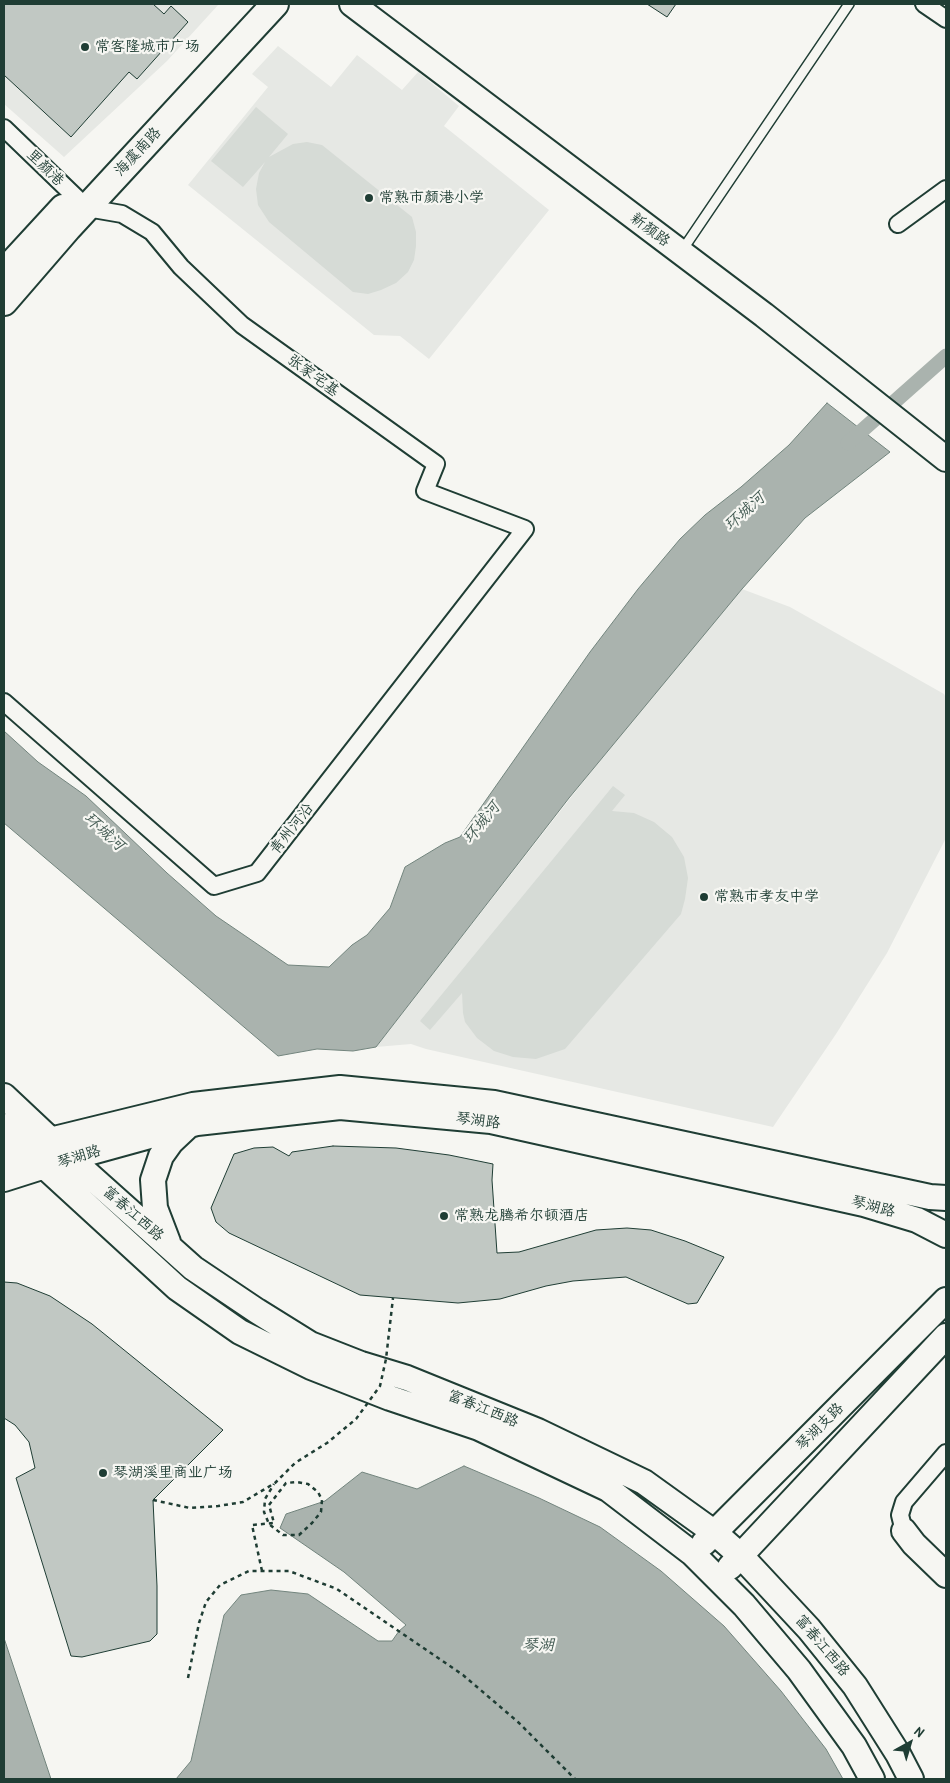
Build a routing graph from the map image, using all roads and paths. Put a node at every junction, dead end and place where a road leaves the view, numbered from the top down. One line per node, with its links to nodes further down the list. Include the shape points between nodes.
1 (251, 4): 9 (main road, 海虞南路)
2 (275, 4): 9 (main road, 海虞南路)
3 (352, 4): 11 (main road, 新颜路)
4 (850, 4): 11 (lane)
5 (924, 4): 6 (street)
6 (946, 19)
7 (4, 128): 9 (street, 里颜港)
8 (946, 189): 10 (street)
9 (80, 202): 12 (main road, 海虞南路); 13 (main road, 海虞南路); 15 (street, 张家宅基, via 122,214 152,232 181,267 242,325 436,464 425,491)
10 (898, 224)
11 (681, 253): 14 (main road, 新颜路)
12 (4, 272)
13 (4, 302)
14 (946, 459)
15 (525, 529): 16 (street, 青州河沿, via 257,873 214,886)
16 (4, 702)
17 (4, 1096): 20 (main road, 富春江西路)
18 (4, 1126): 21 (main road, 富春江西路)
19 (188, 1126): 23 (main road, 琴湖路); 29 (main road, 琴湖路, via 340,1107 491,1121 864,1204 916,1220); 30 (main road, via 166,1149 152,1180 155,1208)
20 (50, 1140): 21 (main road, 琴湖路); 23 (main road, 富春江西路); 26 (main road, 琴湖路, via 193,1105 340,1088 494,1103)
21 (26, 1149): 22 (main road, 琴湖路); 24 (main road, 富春江西路)
22 (4, 1156)
23 (70, 1158): 24 (main road, 琴湖路); 30 (main road, 富春江西路)
24 (46, 1167): 25 (main road, 琴湖路); 39 (main road, 富春江西路, via 177,1288 240,1332 311,1367 479,1428 608,1489)
25 (4, 1179)
26 (853, 1180): 27 (main road, 琴湖路); 28 (main road, via 912,1199)
27 (946, 1198)
28 (946, 1215)
29 (946, 1235)
30 (169, 1246): 38 (main road, 富春江西路, via 225,1290 310,1344 538,1430 644,1482)
31 (393, 1298): 35 (path, bridge, via 380,1386 356,1419 295,1463)
32 (946, 1300): 38 (main road, 琴湖支路)
33 (946, 1336): 40 (main road, 琴湖支路)
34 (946, 1453): 37 (street, via 904,1502 900,1515)
35 (275, 1483): 36 (path, bridge, via 243,1502 218,1506 190,1508); 41 (path, bridge, via 265,1498 264,1512 269,1524 283,1535 299,1535 322,1512 318,1492 308,1484 286,1483 269,1505 274,1523 252,1525)
36 (153, 1500)
37 (904, 1531): 42 (main road)
38 (715, 1532): 39 (main road, 琴湖支路); 40 (main road, 富春江西路)
39 (693, 1554): 43 (main road, 富春江西路)
40 (741, 1556): 43 (main road, 琴湖支路); 47 (main road, 富春江西路, via 809,1629 855,1686)
41 (262, 1571): 44 (path, via 249,1571 220,1585 206,1602); 45 (path, via 290,1571 337,1589 463,1675 518,1722)
42 (946, 1575)
43 (718, 1579): 46 (main road, 富春江西路, via 799,1670 854,1746)
44 (188, 1678)
45 (575, 1779)
46 (872, 1779)
47 (911, 1779)

